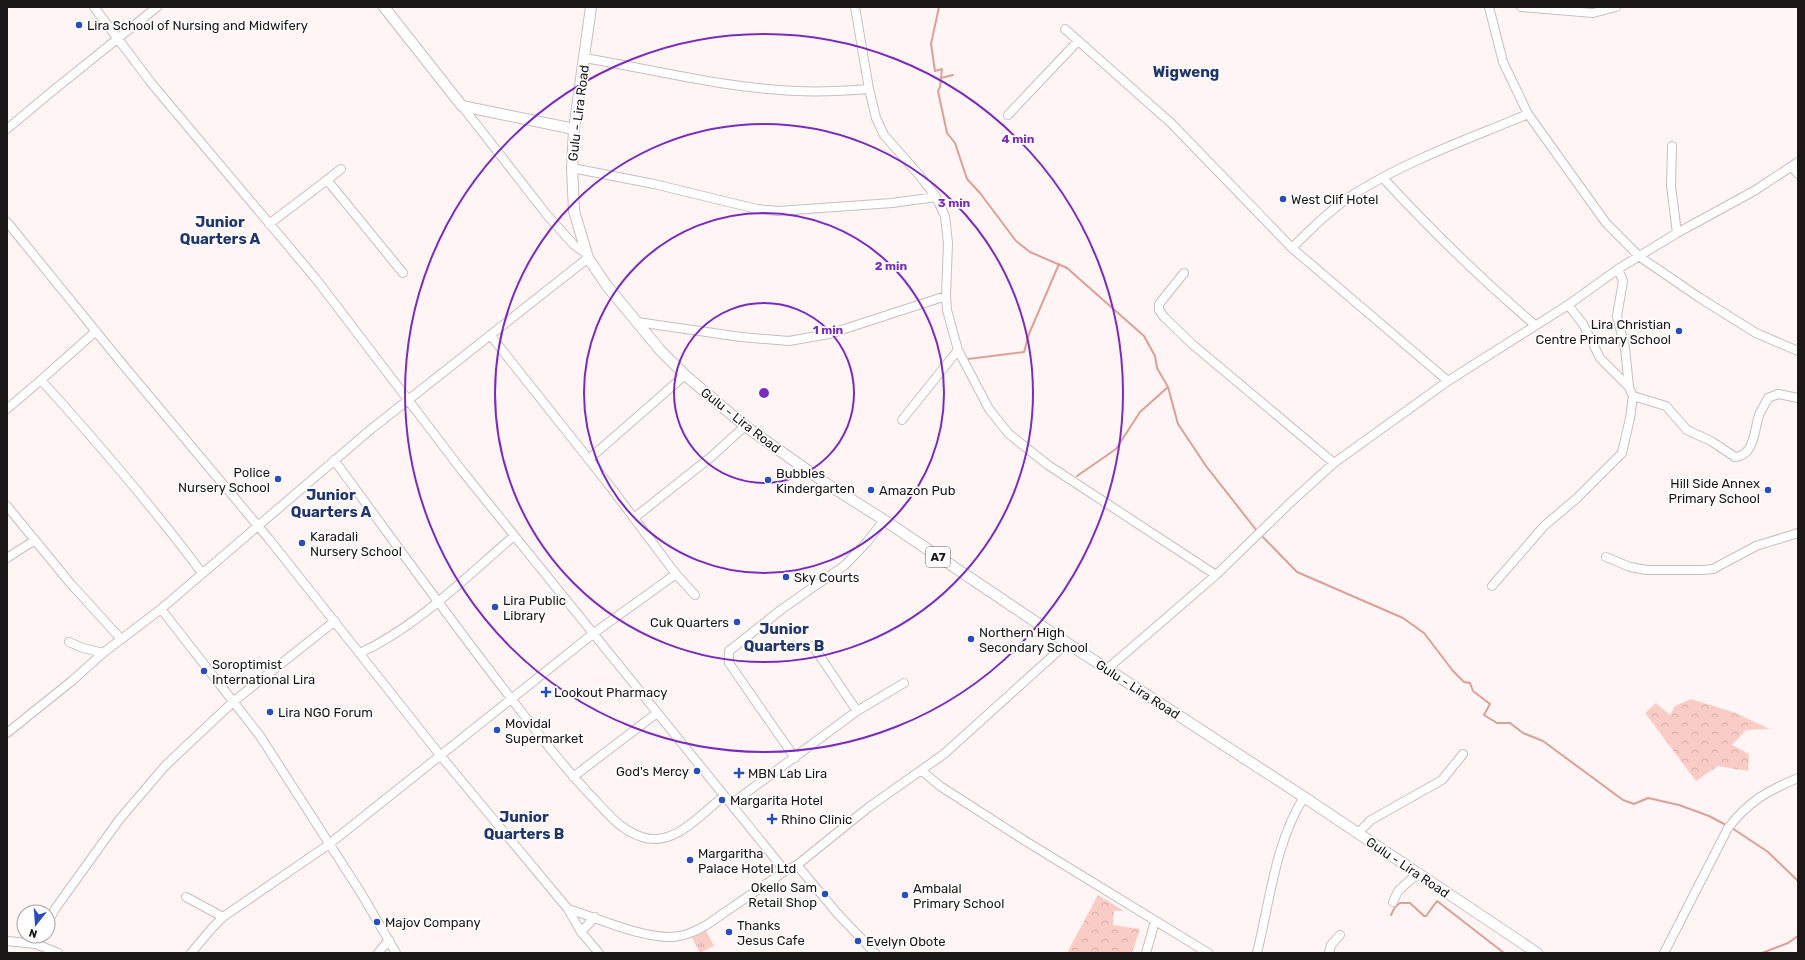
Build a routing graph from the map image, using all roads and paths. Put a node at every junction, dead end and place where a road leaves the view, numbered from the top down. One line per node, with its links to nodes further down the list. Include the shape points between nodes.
1 (94, 7): 10 (street)
2 (157, 7): 10 (street)
3 (384, 7): 14 (main road)
4 (591, 7): 12 (main road, Gulu - Lira Road / A7)
5 (855, 7): 13 (street)
6 (1489, 7): 15 (street, via 1503,62)
7 (1522, 7): 8 (street, via 1593,13)
8 (1616, 7)
9 (1065, 29): 11 (street)
10 (118, 40): 17 (street); 28 (street)
11 (1078, 41): 16 (street); 30 (street, via 1171,123)
12 (585, 58): 13 (street, via 703,80 794,91); 18 (main road, Gulu - Lira Road / A7)
13 (869, 89): 26 (street, via 876,118 884,135)
14 (462, 106): 18 (main road); 31 (street, via 547,215)
15 (1528, 114): 24 (street, via 1422,157); 32 (street, via 1606,224)
16 (1008, 115)
17 (7, 129)
18 (574, 129): 21 (main road, Gulu - Lira Road / A7)
19 (1672, 146): 29 (street, via 1671,186)
20 (1795, 165): 23 (street); 29 (street, via 1754,191)
21 (572, 168): 26 (street, via 757,209 892,203); 31 (main road, Gulu - Lira Road / A7, via 574,211)
22 (341, 169): 25 (street)
23 (1798, 174)
24 (1384, 178): 30 (street, via 1341,204); 39 (street, via 1433,232)
25 (327, 180): 28 (street); 34 (street)
26 (936, 197): 36 (street, via 948,228)
27 (7, 222): 40 (street)
28 (269, 224): 50 (street, via 316,279)
29 (1677, 233): 32 (street)
30 (1292, 248): 46 (street)
31 (587, 256): 38 (main road, Gulu - Lira Road / A7); 41 (street)
32 (1640, 257): 33 (street); 43 (street, via 1756,333)
33 (1618, 269): 37 (street); 47 (street, via 1623,281 1617,316 1625,348)
34 (403, 273)
35 (1184, 273): 56 (street, via 1159,304 1164,317 1192,344)
36 (946, 296): 38 (street, via 829,334 789,341 741,337); 42 (street)
37 (1568, 304): 39 (street); 47 (street, via 1583,324 1600,358)
38 (638, 322): 44 (main road, Gulu - Lira Road / A7, via 660,350)
39 (1535, 325): 46 (street)
40 (96, 331): 45 (street); 60 (street)
41 (491, 336): 50 (street); 54 (street)
42 (958, 350): 52 (street); 68 (street, via 988,409 1009,434 1078,486)
43 (1798, 351)
44 (685, 375): 53 (main road, Gulu - Lira Road / A7); 54 (street)
45 (41, 380): 51 (street); 66 (street)
46 (1448, 381): 56 (street)
47 (1629, 386): 48 (street)
48 (1633, 396): 49 (street, via 1666,406 1687,430 1711,441 1735,457 1743,455 1748,450 1768,398 1778,394); 69 (street, via 1622,453 1577,498 1544,526)
49 (1798, 398)
50 (408, 400): 55 (street); 62 (street)
51 (7, 409)
52 (902, 420)
53 (745, 426): 58 (street, via 711,457); 59 (main road, Gulu - Lira Road / A7, via 824,482)
54 (589, 459): 58 (street)
55 (334, 460): 60 (street); 71 (street)
56 (1334, 463): 68 (street, via 1290,502)
57 (7, 506): 63 (street)
58 (634, 518): 67 (street)
59 (884, 520): 77 (main road, Gulu - Lira Road / A7); 90 (street, via 845,564 729,651 729,663)
60 (257, 525): 66 (street); 73 (street)
61 (1798, 533): 64 (street, via 1756,546 1712,569 1647,570 1630,567)
62 (514, 536): 71 (street); 74 (street)
63 (35, 540): 65 (street); 75 (street, via 70,583)
64 (1606, 557)
65 (7, 558)
66 (202, 573): 72 (street)
67 (676, 574): 70 (street); 74 (street)
68 (1216, 575): 81 (street)
69 (1492, 586)
70 (695, 595)
71 (437, 602): 80 (street, via 397,632); 83 (street)
72 (161, 609): 75 (street); 84 (street)
73 (335, 621): 80 (street); 84 (street)
74 (594, 633): 83 (street); 86 (street)
75 (122, 639): 79 (street)
76 (69, 642): 79 (street)
77 (1067, 644): 81 (main road, Gulu - Lira Road / A7); 91 (street, via 970,732)
78 (813, 646): 85 (street)
79 (103, 653): 87 (street)
80 (360, 653): 89 (street)
81 (1107, 669): 95 (main road, Gulu - Lira Road / A7)
82 (904, 683): 85 (street)
83 (511, 699): 89 (street); 92 (street)
84 (234, 701): 98 (street, via 288,777); 104 (street, via 165,766 134,801)
85 (857, 711): 90 (street)
86 (657, 713): 92 (street); 94 (street)
87 (7, 733)
88 (1463, 754): 97 (street, via 1442,780 1371,820)
89 (440, 755): 98 (street); 105 (street)
90 (795, 758): 96 (street)
91 (922, 771): 99 (street, via 869,807); 108 (street, via 940,786)
92 (573, 777): 94 (street, via 615,821 643,838 657,840 672,836)
93 (1798, 778): 124 (street, via 1755,799 1728,828)
94 (724, 796): 96 (street)
95 (1304, 797): 97 (main road, Gulu - Lira Road / A7); 121 (street, via 1285,834)
96 (731, 804): 100 (street)
97 (1358, 833): 101 (main road, Gulu - Lira Road / A7)
98 (328, 845): 106 (street); 111 (street)
99 (797, 865): 100 (street); 118 (street)
100 (785, 871): 107 (street, via 710,924 678,937 645,934)
101 (1418, 873): 103 (street); 123 (main road, Gulu - Lira Road / A7)
102 (186, 897): 106 (street)
103 (1394, 899)
104 (56, 908)
105 (568, 909): 107 (street); 109 (street)
106 (223, 917): 114 (street)
107 (595, 917): 109 (street)
108 (1155, 921): 119 (street); 120 (street)
109 (581, 932): 117 (street)
110 (1340, 935): 122 (street, via 1331,944)
111 (389, 940): 115 (street); 116 (street)
112 (36, 944): 113 (street)
113 (58, 953)
114 (191, 953)
115 (378, 953)
116 (396, 953)
117 (599, 953)
118 (875, 953)
119 (1146, 953)
120 (1208, 953)
121 (1257, 953)
122 (1329, 953)
123 (1537, 953)
124 (1664, 953)

